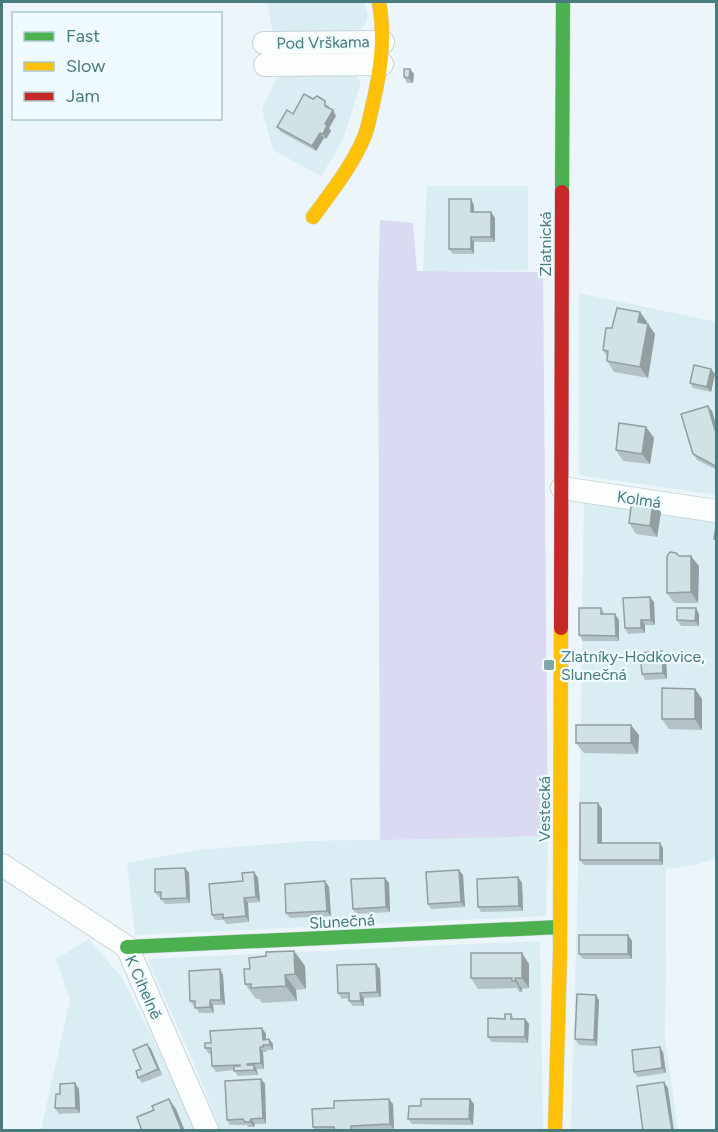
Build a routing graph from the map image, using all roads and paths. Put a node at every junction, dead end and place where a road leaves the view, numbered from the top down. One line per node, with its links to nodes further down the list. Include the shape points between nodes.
1 (380, 2): 3 (street, Pod Vrškama)
2 (563, 2): 6 (street, Zlatnická)
3 (383, 42): 4 (street, Pod Vrškama); 4 (street, Pod Vrškama, via 264,54)
4 (382, 64): 5 (street, Pod Vrškama, via 365,134)
5 (313, 217)
6 (562, 488): 7 (street, Kolmá); 9 (street, Vestecká)
7 (717, 511)
8 (2, 865): 10 (street, K Cihelně)
9 (560, 927): 10 (street, Slunečná); 12 (street, Vestecká)
10 (126, 947): 11 (street, K Cihelně)
11 (207, 1131)
12 (555, 1131)

